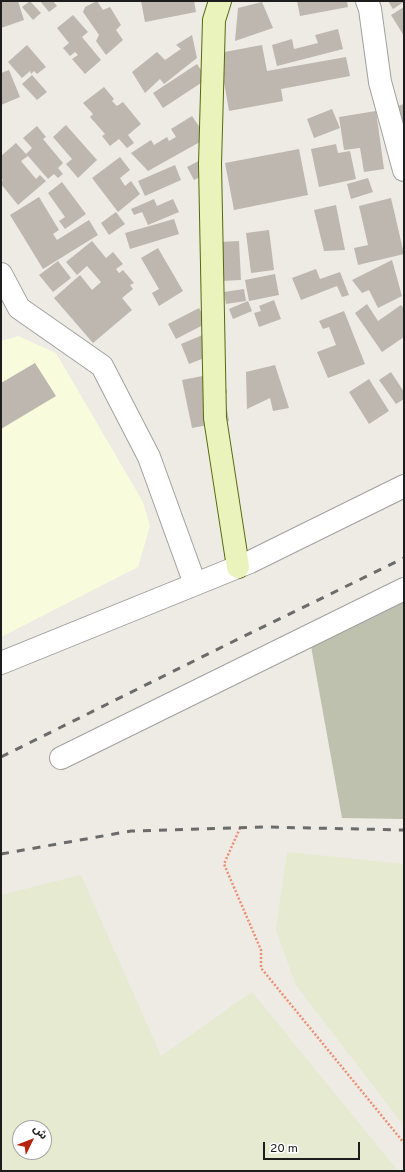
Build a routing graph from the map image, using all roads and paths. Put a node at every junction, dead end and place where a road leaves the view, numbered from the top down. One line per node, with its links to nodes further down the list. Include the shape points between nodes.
1 (220, 1): 6 (street, via 214,20 210,164 215,418)
2 (367, 1): 3 (street, via 380,82)
3 (404, 170)
4 (1, 274): 7 (street, via 19,308 102,366 149,457)
5 (404, 486): 6 (street)
6 (238, 567): 7 (street)
7 (195, 584): 9 (street)
8 (404, 589): 10 (street)
9 (1, 663)
10 (61, 758)
11 (240, 828): 12 (path, via 224,864 261,950 261,968)
12 (404, 1143)

